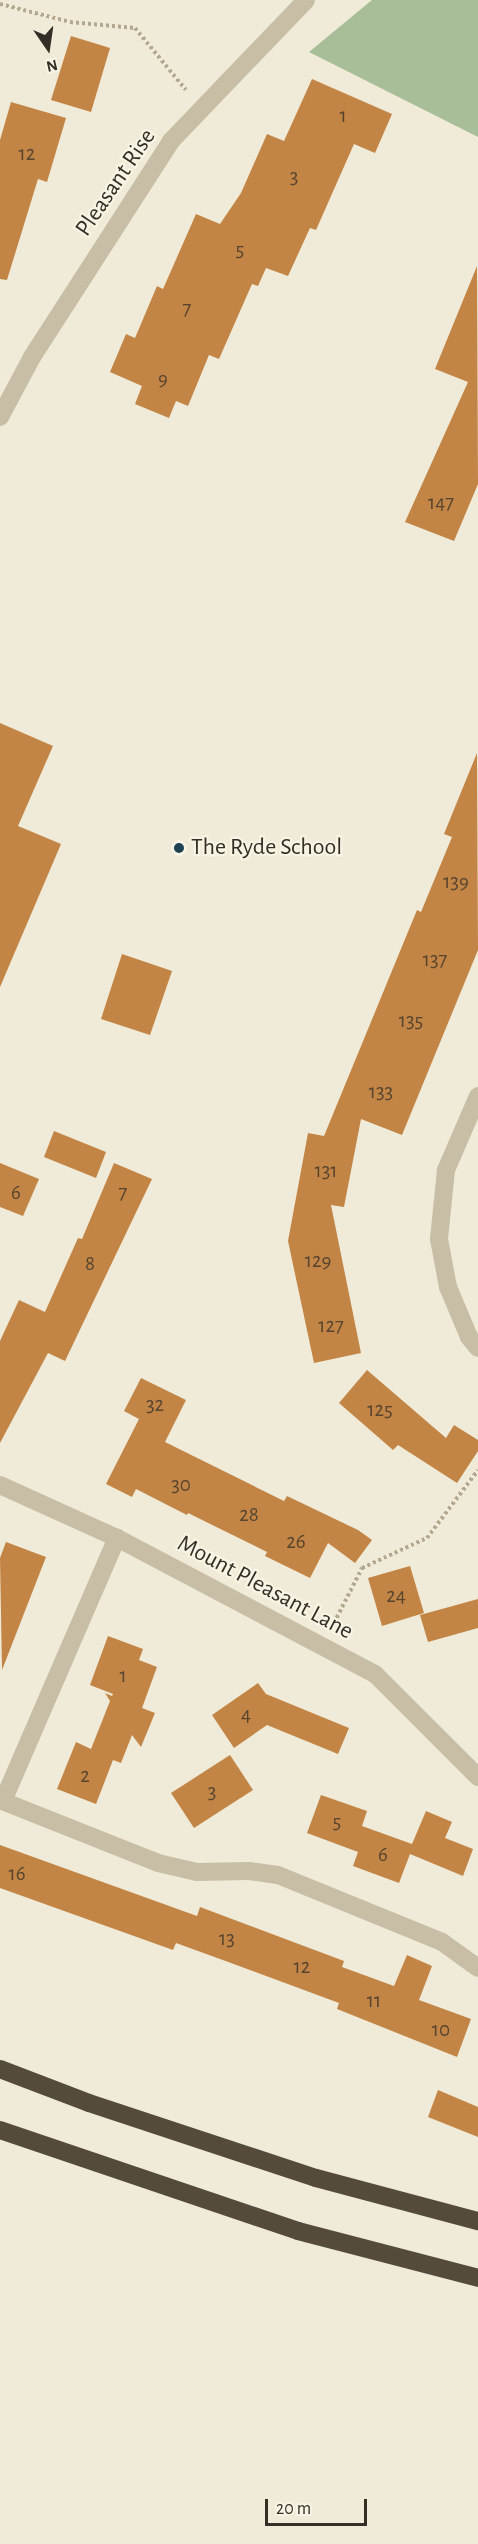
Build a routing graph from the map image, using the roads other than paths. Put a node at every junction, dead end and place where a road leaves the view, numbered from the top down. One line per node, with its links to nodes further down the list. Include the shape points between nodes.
1 (306, 0): 2 (street, Pleasant Rise, via 171,141 32,357)
2 (0, 417)
3 (478, 1096): 4 (street, via 446,1170 440,1239 448,1287 469,1337)
4 (478, 1348)
5 (0, 1485): 6 (street, Mount Pleasant Lane)
6 (117, 1538): 7 (street, Mount Pleasant Lane, via 375,1674); 8 (street)
7 (478, 1777)
8 (1, 1800): 9 (street, via 158,1863 197,1872 249,1870 278,1875 442,1942)
9 (478, 1968)
10 (0, 2069): 12 (highway, via 89,2103 316,2178)
11 (0, 2130): 13 (highway, via 298,2230)
12 (478, 2221)
13 (478, 2278)

